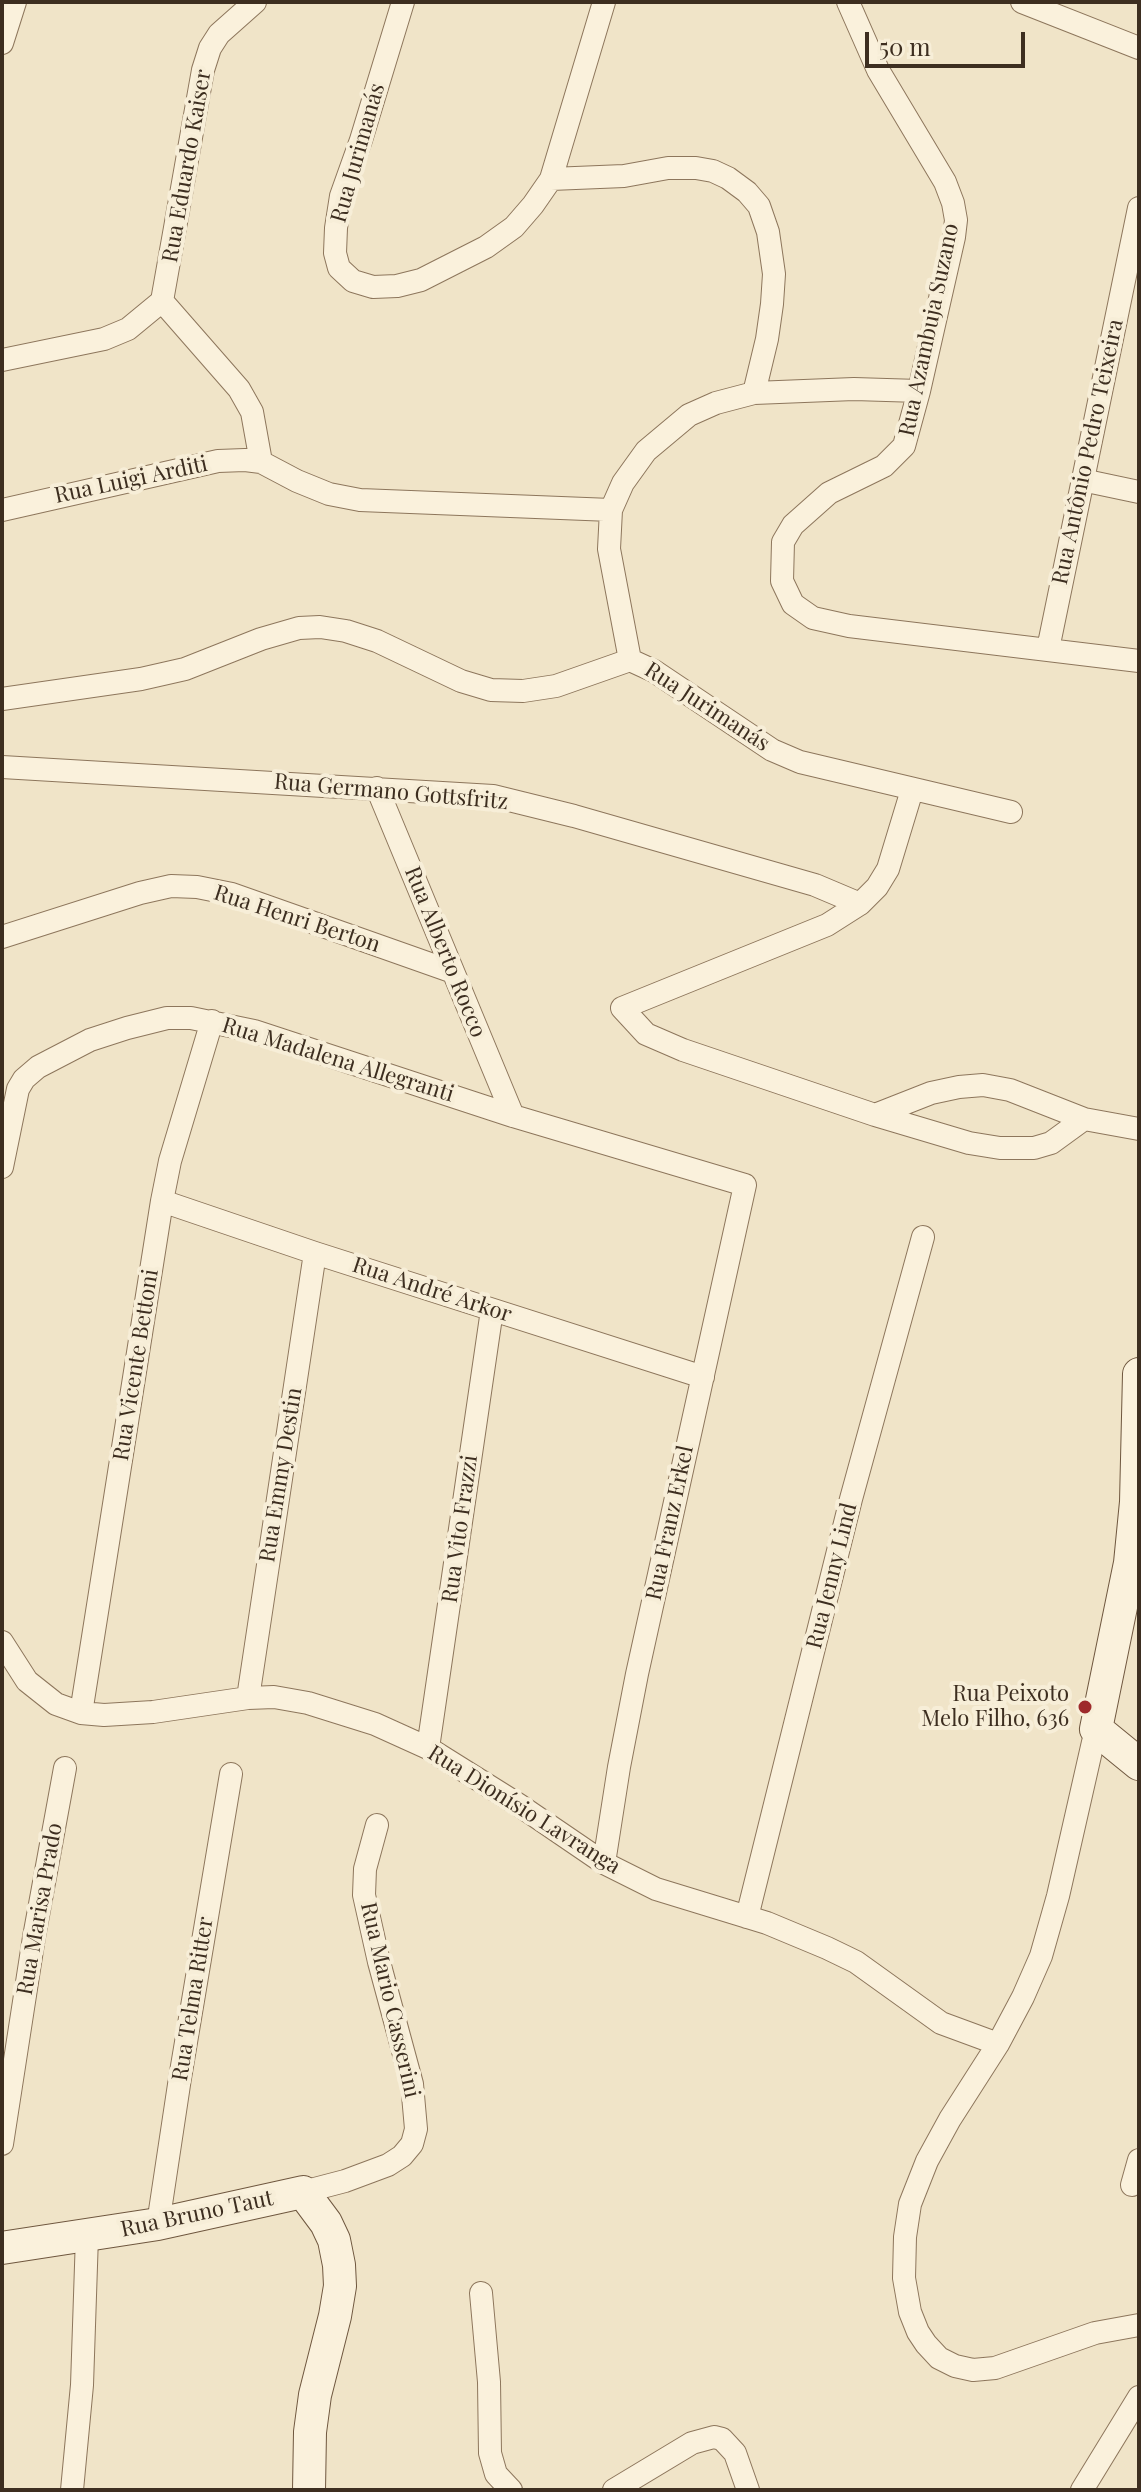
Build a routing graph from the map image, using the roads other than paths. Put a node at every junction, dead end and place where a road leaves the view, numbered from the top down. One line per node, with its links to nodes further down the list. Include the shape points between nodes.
1 (15, 2): 7 (street)
2 (255, 2): 11 (street, Rua Eduardo Kaiser, via 219,34 203,70)
3 (403, 2): 9 (street, Rua Jurimanás, via 341,196 335,253 339,268 353,281 373,287 421,280 514,227)
4 (604, 2): 9 (street)
5 (848, 2): 13 (street, Rua Azambuja Suzano, via 878,70 953,203 954,237)
6 (1022, 2): 8 (street)
7 (2, 43)
8 (1139, 48)
9 (551, 179): 14 (street, via 696,168 721,175 747,192 759,206 768,232 774,274)
10 (1139, 208): 16 (street, Rua Antônio Pedro Teixeira)
11 (162, 301): 12 (street, via 128,329 104,339); 15 (street, via 239,389 252,412)
12 (2, 360)
13 (919, 391): 14 (street, Rua Jurimanás); 20 (street, Rua Azambuja Suzano, via 904,446 884,466 829,493 793,525 783,542 781,563 782,581 793,604 813,618 849,626)
14 (754, 393): 19 (street, Rua Jurimanás, via 689,415 646,451)
15 (261, 462): 18 (street, Rua Luigi Arditi, via 218,461); 19 (street, via 329,494 360,500)
16 (1082, 480): 17 (street); 20 (street, Rua Antônio Pedro Teixeira)
17 (1139, 492)
18 (2, 510)
19 (611, 510): 21 (street, Rua Jurimanás, via 609,549)
20 (1048, 649): 22 (street, Rua Azambuja Suzano)
21 (630, 660): 23 (street, via 556,686 491,690 377,641 346,631 299,628 185,669); 26 (street, Rua Jurimanás, via 772,750)
22 (1139, 661)
23 (2, 699)
24 (2, 767): 25 (street, Rua Germano Gottsfritz)
25 (377, 788): 28 (street, Rua Germano Gottsfritz, via 493,796 534,805 815,885); 30 (street, Rua Alberto Rocco)
26 (912, 790): 27 (street, Rua Jurimanás); 28 (street, via 888,869)
27 (1011, 812)
28 (860, 904): 32 (street, via 827,925 622,1008 646,1034 662,1041)
29 (2, 937): 30 (street, Rua Henri Berton, via 140,893 197,887 232,894)
30 (453, 972): 33 (street, Rua Alberto Rocco)
31 (212, 1021): 33 (street, Rua Madalena Allegranti); 36 (street, Rua Madalena Allegranti, via 167,1018 127,1028 38,1067 18,1089); 38 (street, Rua Vicente Bettoni)
32 (875, 1115): 34 (street, via 931,1093 983,1085); 34 (street, via 1000,1148 1051,1143)
33 (513, 1116): 37 (street, Rua Madalena Allegranti)
34 (1084, 1119): 35 (street)
35 (1139, 1129)
36 (2, 1167)
37 (745, 1185): 43 (street, Rua Franz Erkel)
38 (162, 1201): 40 (street, Rua André Arkor); 46 (street, Rua Vicente Bettoni)
39 (923, 1237): 54 (street, Rua Jenny Lind, via 851,1499)
40 (315, 1253): 41 (street, Rua André Arkor); 45 (street, Rua Emmy Destin)
41 (492, 1310): 43 (street, Rua André Arkor); 48 (street, Rua Vito Frazzi)
42 (1139, 1374): 47 (street, via 1130,1563)
43 (703, 1377): 53 (street, Rua Franz Erkel, via 634,1690)
44 (2, 1642): 46 (street, Rua Dionísio Lavranga, via 27,1681 56,1704)
45 (248, 1698): 46 (street, Rua Dionísio Lavranga, via 153,1712); 48 (street, Rua Dionísio Lavranga, via 308,1703)
46 (81, 1713)
47 (1096, 1729): 49 (street); 55 (street, via 1041,1956)
48 (428, 1748): 53 (street, Rua Dionísio Lavranga)
49 (1139, 1764)
50 (65, 1768): 56 (street, Rua Marisa Prado)
51 (231, 1774): 61 (street, Rua Telma Ritter)
52 (377, 1825): 58 (street, Rua Mario Casserini, via 364,1895 416,2112 412,2144)
53 (604, 1863): 54 (street, Rua Dionísio Lavranga, via 656,1889)
54 (747, 1917): 55 (street, Rua Dionísio Lavranga, via 856,1962 941,2023)
55 (998, 2044): 65 (street, via 950,2119 910,2204 904,2278 918,2332 939,2358 973,2370)
56 (2, 2144)
57 (1139, 2160): 59 (street)
58 (388, 2165): 60 (street, Rua Bruno Taut)
59 (1132, 2185)
60 (303, 2192): 61 (street, Rua Bruno Taut); 68 (street, via 334,2240 340,2286 315,2395)
61 (158, 2224): 62 (street, Rua Bruno Taut)
62 (87, 2236): 63 (street, Rua Bruno Taut); 67 (street)
63 (2, 2248)
64 (481, 2293): 69 (street, via 490,2453 496,2474)
65 (1139, 2325)
66 (1139, 2397): 72 (street)
67 (72, 2490)
68 (309, 2490)
69 (511, 2490)
70 (614, 2490): 71 (street, via 692,2443 714,2437 735,2453)
71 (748, 2490)
72 (1082, 2490)

